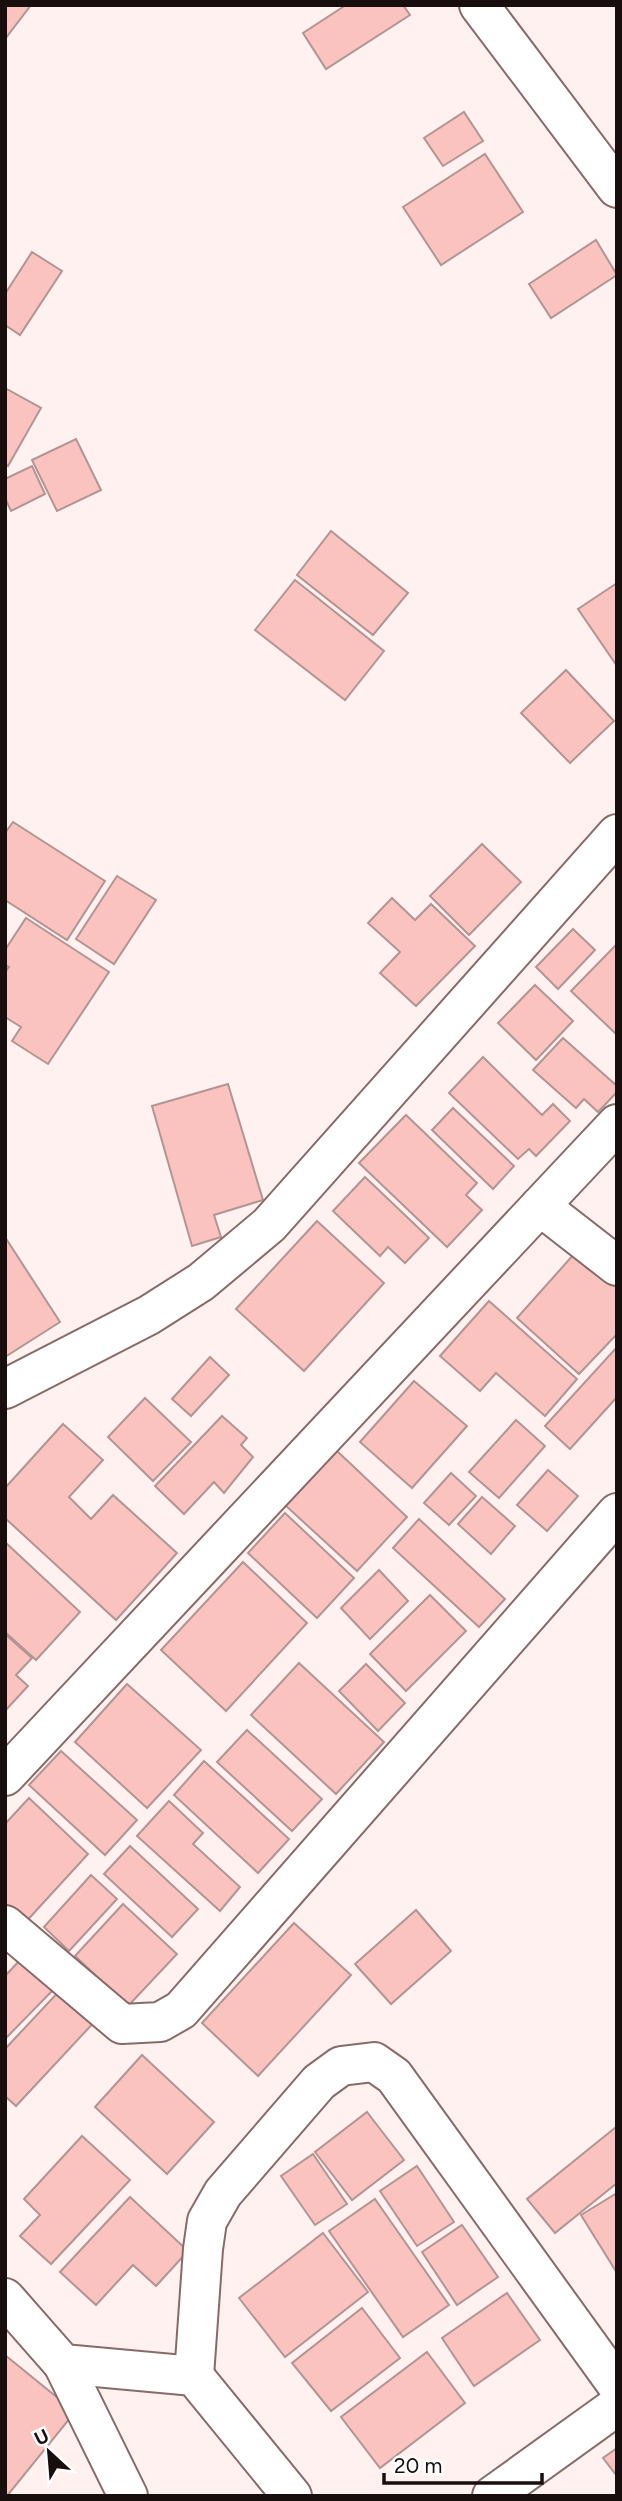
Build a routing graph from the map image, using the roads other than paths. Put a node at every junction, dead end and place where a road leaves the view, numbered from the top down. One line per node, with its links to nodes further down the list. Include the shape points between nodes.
1 (479, 5): 2 (street)
2 (617, 188)
3 (617, 835): 7 (street, via 269,1225 201,1282 149,1315)
4 (617, 1124): 5 (street)
5 (540, 1206): 6 (street); 9 (street)
6 (617, 1266)
7 (5, 1389)
8 (617, 1513): 10 (street, via 181,2010 160,2022 122,2024)
9 (5, 1776)
10 (5, 1925)
11 (5, 2298): 12 (street)
12 (63, 2364): 13 (street); 16 (street)
13 (194, 2376): 14 (street, via 207,2221 223,2193 318,2082 341,2066 374,2062 394,2076); 17 (street)
14 (617, 2385)
15 (617, 2406): 18 (street)
16 (128, 2496)
17 (292, 2496)
18 (492, 2496)

